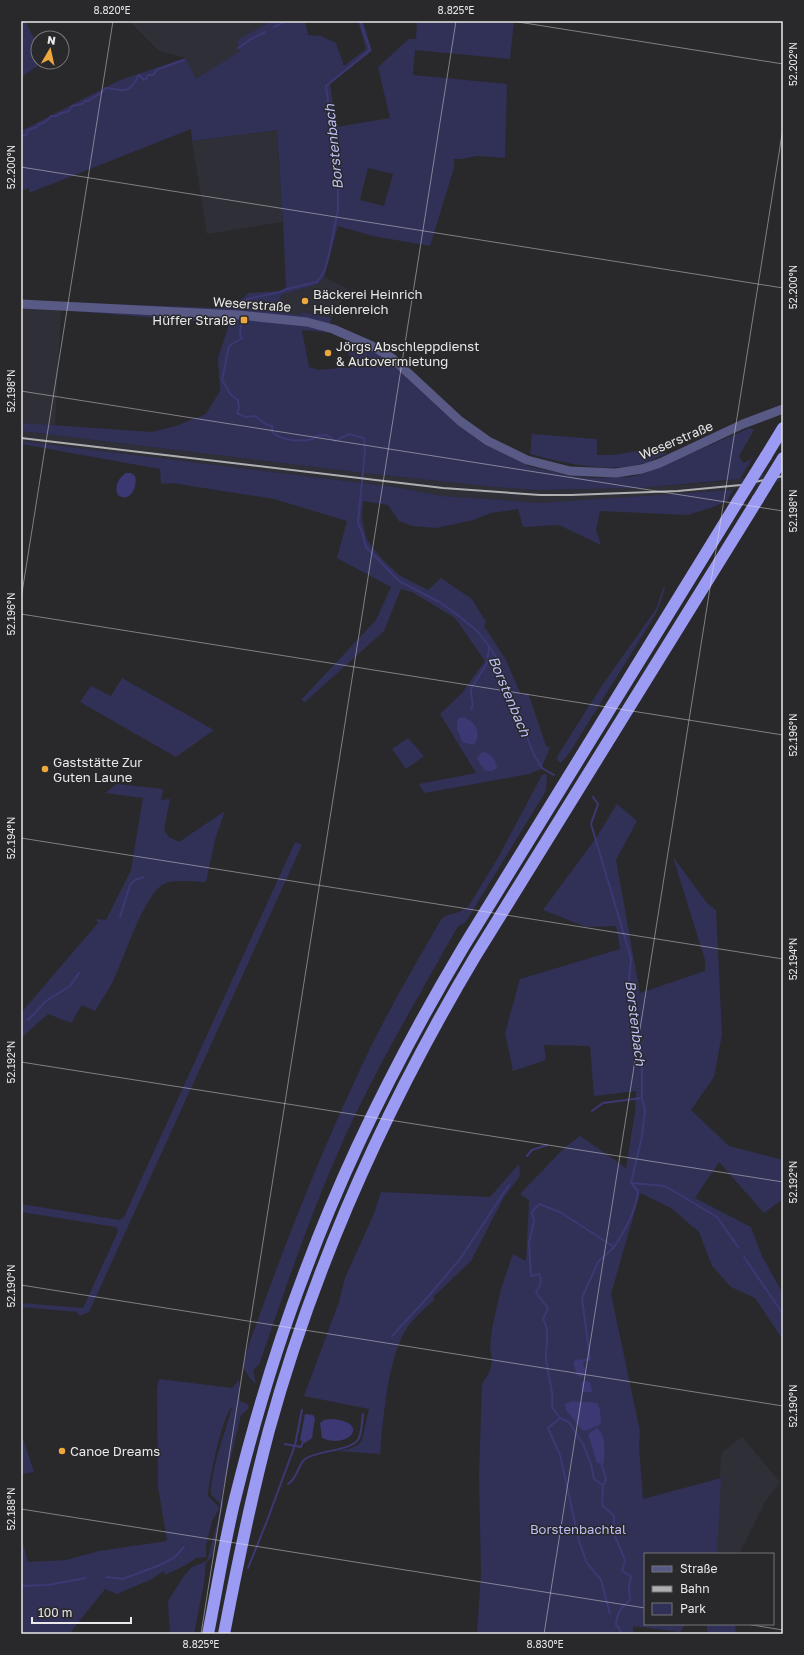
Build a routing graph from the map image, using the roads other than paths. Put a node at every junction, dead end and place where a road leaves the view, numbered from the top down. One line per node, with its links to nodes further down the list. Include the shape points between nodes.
1 (21, 304): 2 (street, Weserstraße, via 238,315 307,322 334,329 392,358 460,421 488,441 527,460 570,471 616,473 642,469)
2 (779, 410)
3 (783, 428): 5 (highway, bridge, via 433,998 371,1116 305,1270 266,1386 235,1500)
4 (783, 458): 6 (highway, bridge, via 446,1004 386,1121 319,1276 282,1386 250,1504)
5 (208, 1634)
6 (224, 1634)

